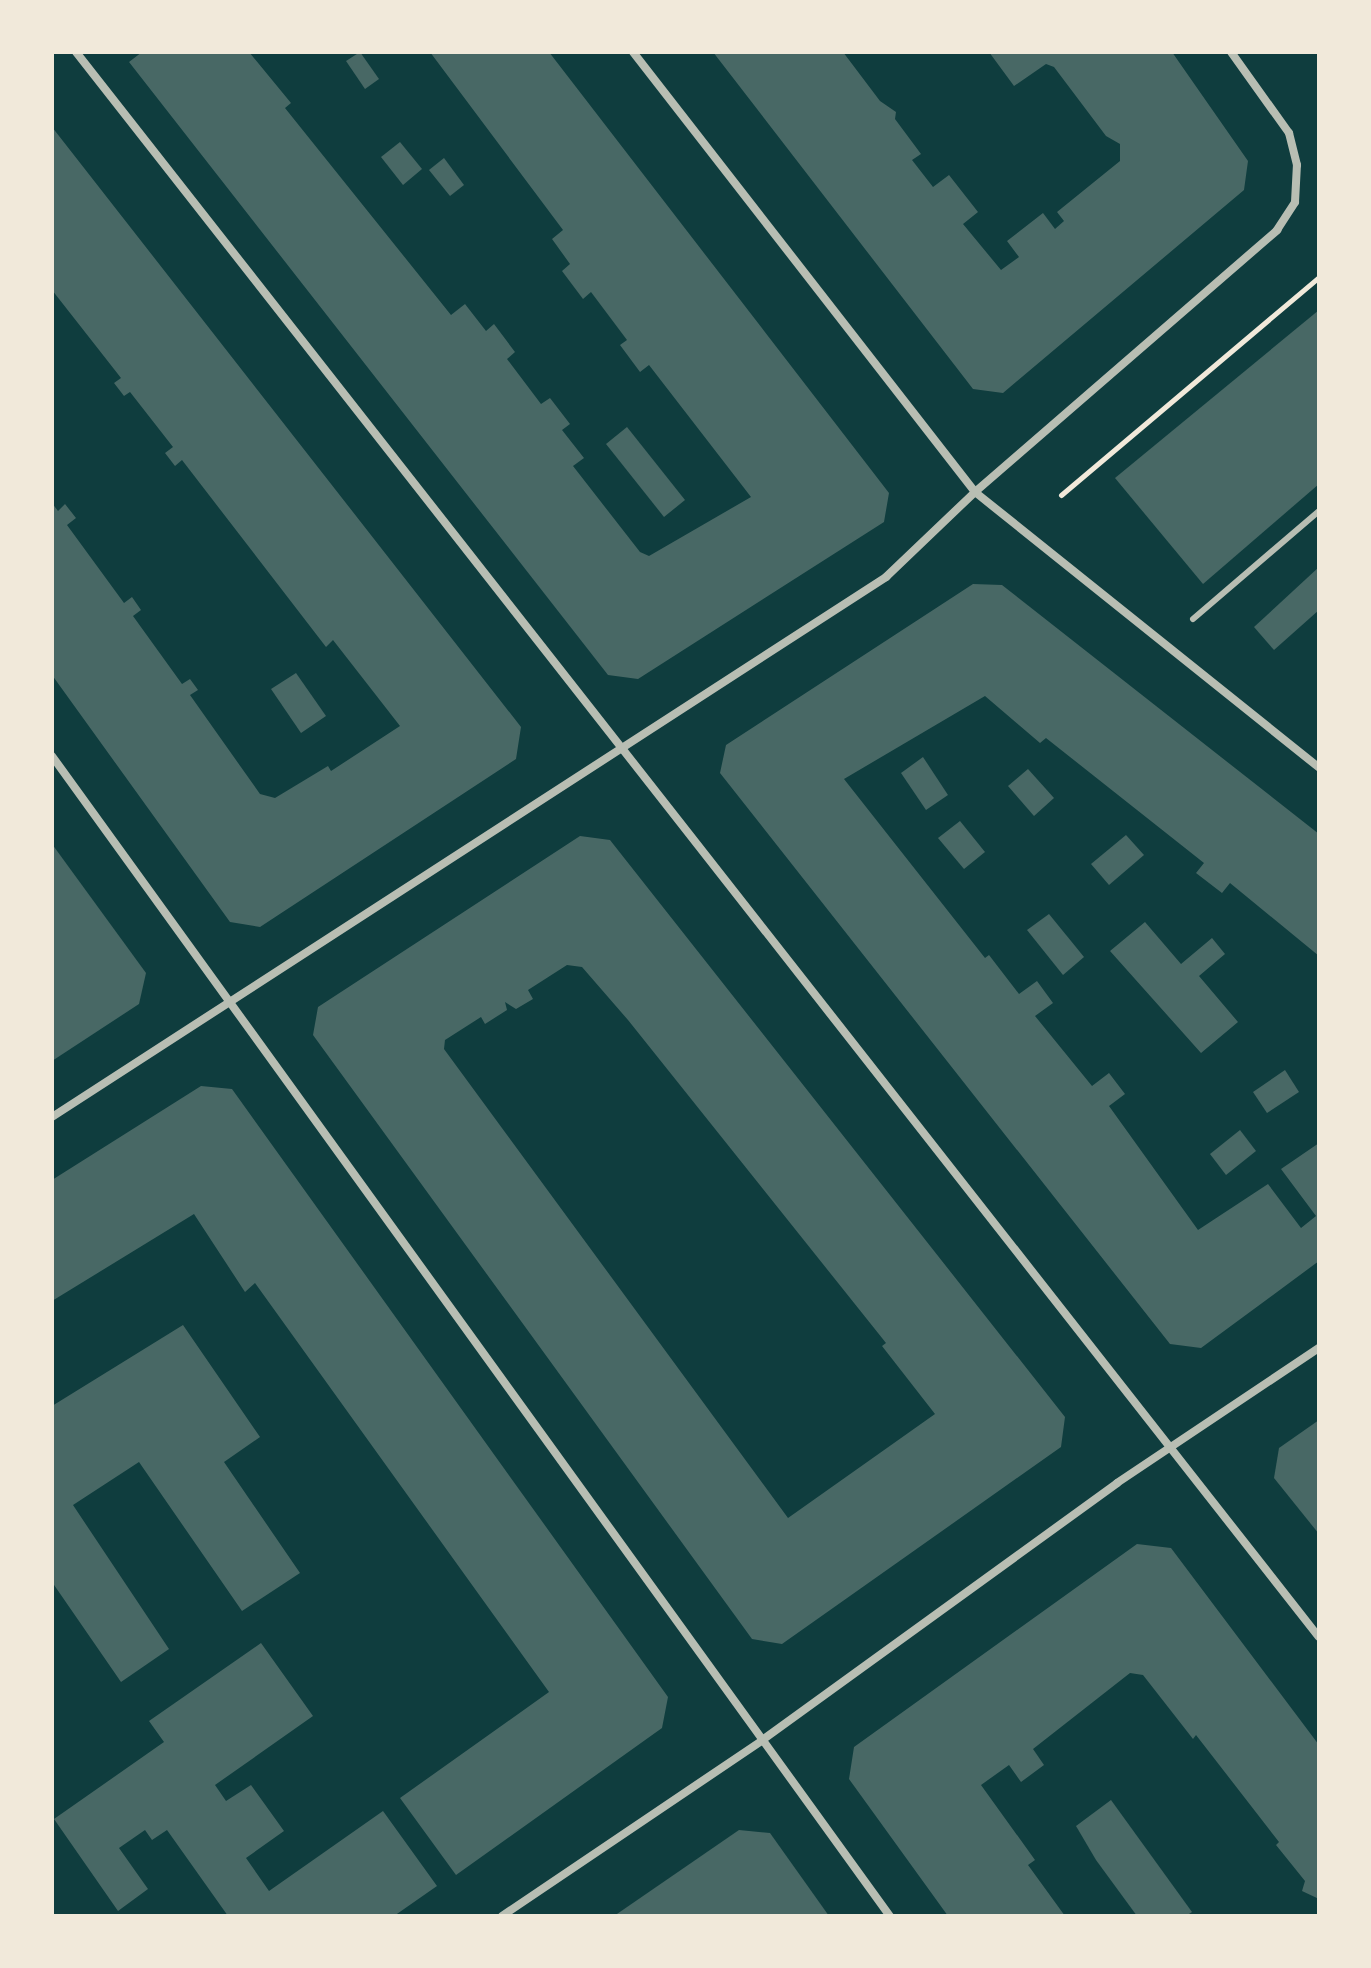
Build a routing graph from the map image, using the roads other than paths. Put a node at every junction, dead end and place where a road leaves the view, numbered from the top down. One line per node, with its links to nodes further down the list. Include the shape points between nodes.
1 (76, 52): 7 (street)
2 (633, 52): 4 (street)
3 (1231, 52): 4 (street, via 1289,133 1297,165 1295,202 1277,230)
4 (975, 492): 7 (street, via 886,577); 9 (street)
5 (1319, 511): 6 (lane)
6 (1193, 619)
7 (617, 748): 10 (street); 13 (street)
8 (52, 756): 10 (street)
9 (1319, 768)
10 (227, 1002): 11 (street); 15 (street)
11 (52, 1117)
12 (1319, 1348): 13 (street)
13 (1167, 1450): 14 (street); 15 (street)
14 (1319, 1637)
15 (761, 1741): 16 (street); 17 (street)
16 (502, 1916)
17 (890, 1916)

